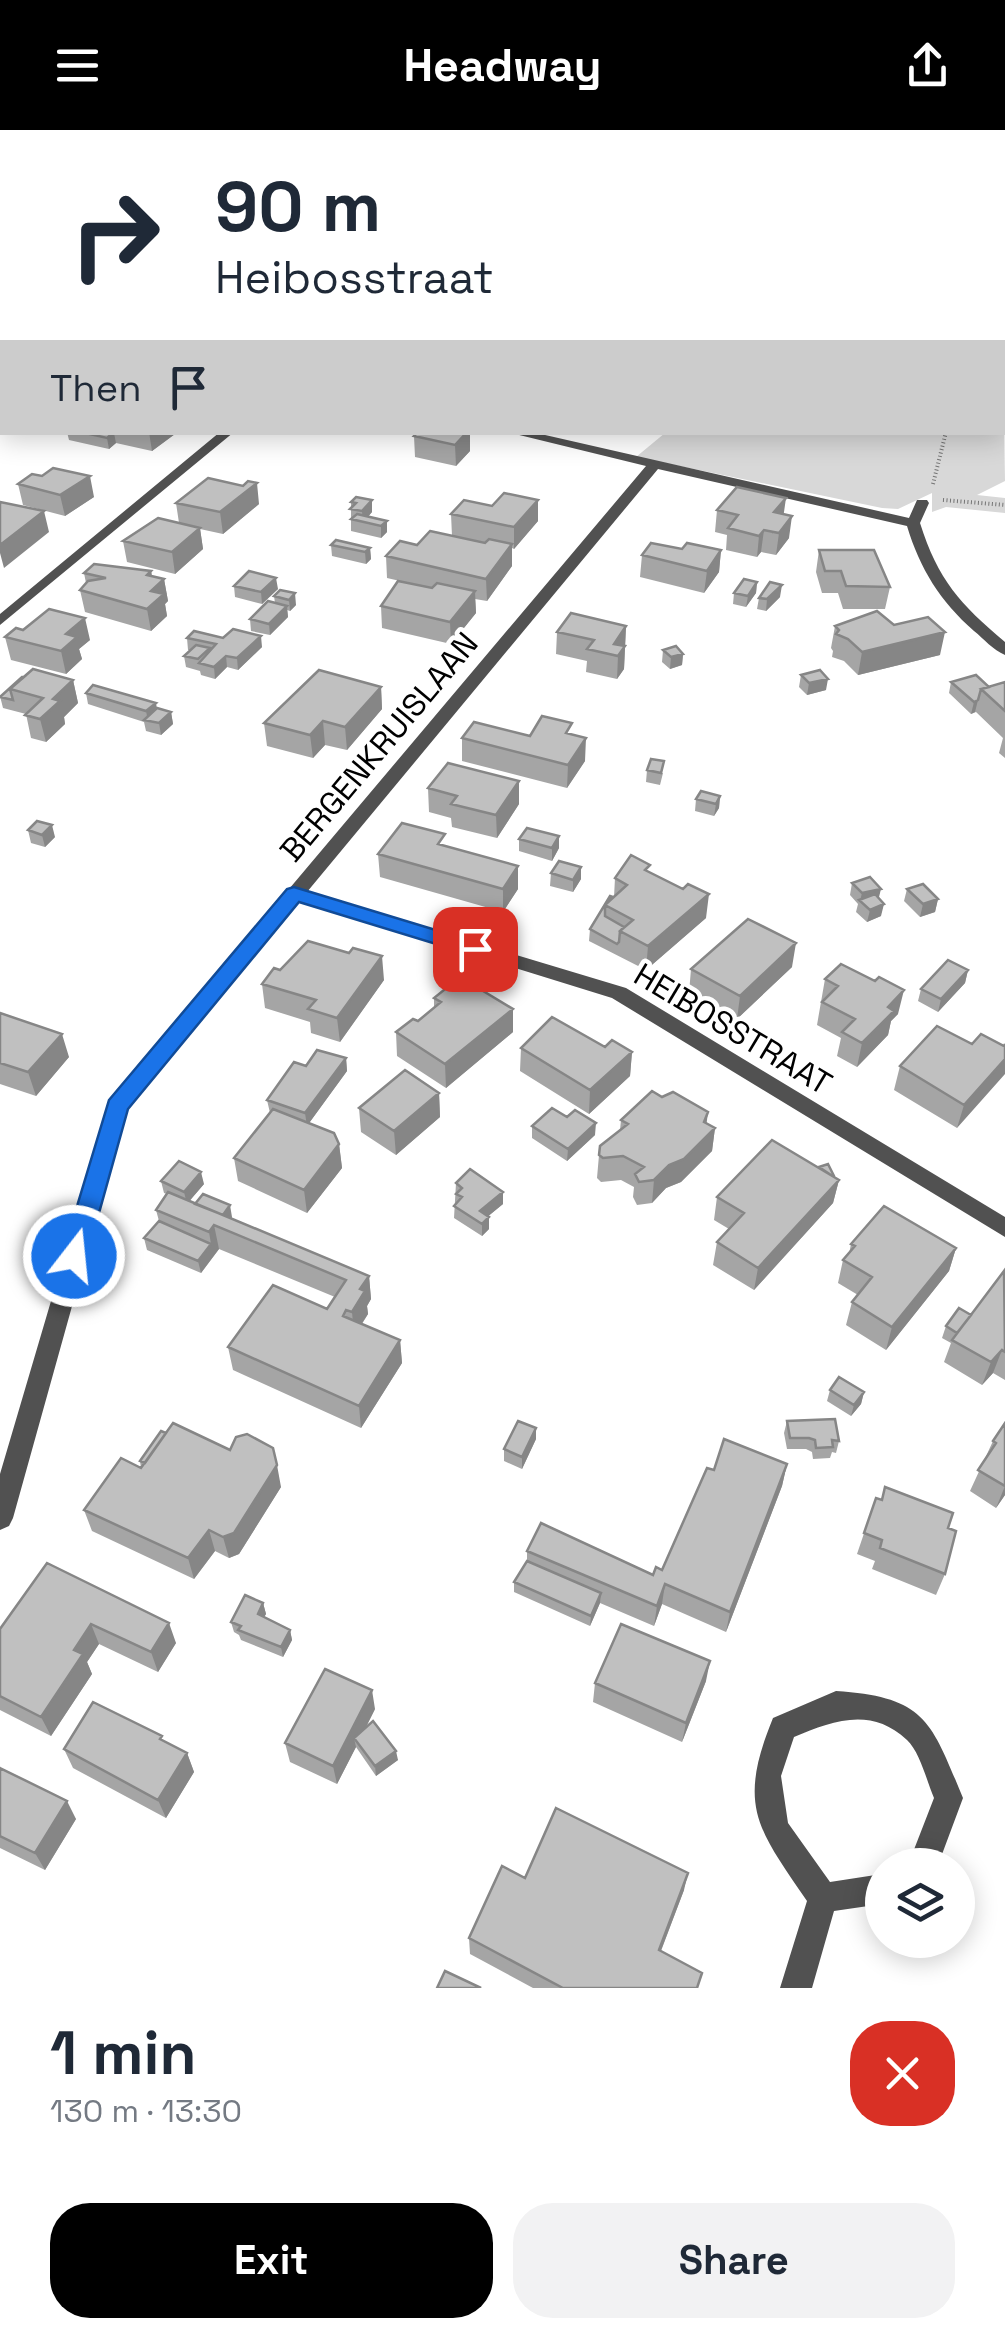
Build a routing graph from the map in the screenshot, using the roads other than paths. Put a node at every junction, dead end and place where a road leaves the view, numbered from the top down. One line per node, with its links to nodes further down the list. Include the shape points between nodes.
1 (224, 435): 6 (street)
2 (526, 435): 3 (street)
3 (654, 465): 5 (street); 8 (street, BERGENKRUISLAAN)
4 (922, 503): 5 (street)
5 (913, 522): 7 (street, via 944,598)
6 (0, 620)
7 (1005, 650)
8 (294, 894): 9 (street, HEIBOSSTRAAT, via 619,993); 10 (street, BERGENKRUISLAAN, via 117,1106)
9 (1005, 1228)
10 (0, 1518)
11 (929, 1848): 13 (street, via 949,1798 919,1731 880,1708 836,1704 783,1728 767,1776 774,1828)
12 (865, 1892): 13 (street)
13 (822, 1898): 14 (street)
14 (796, 1988)

